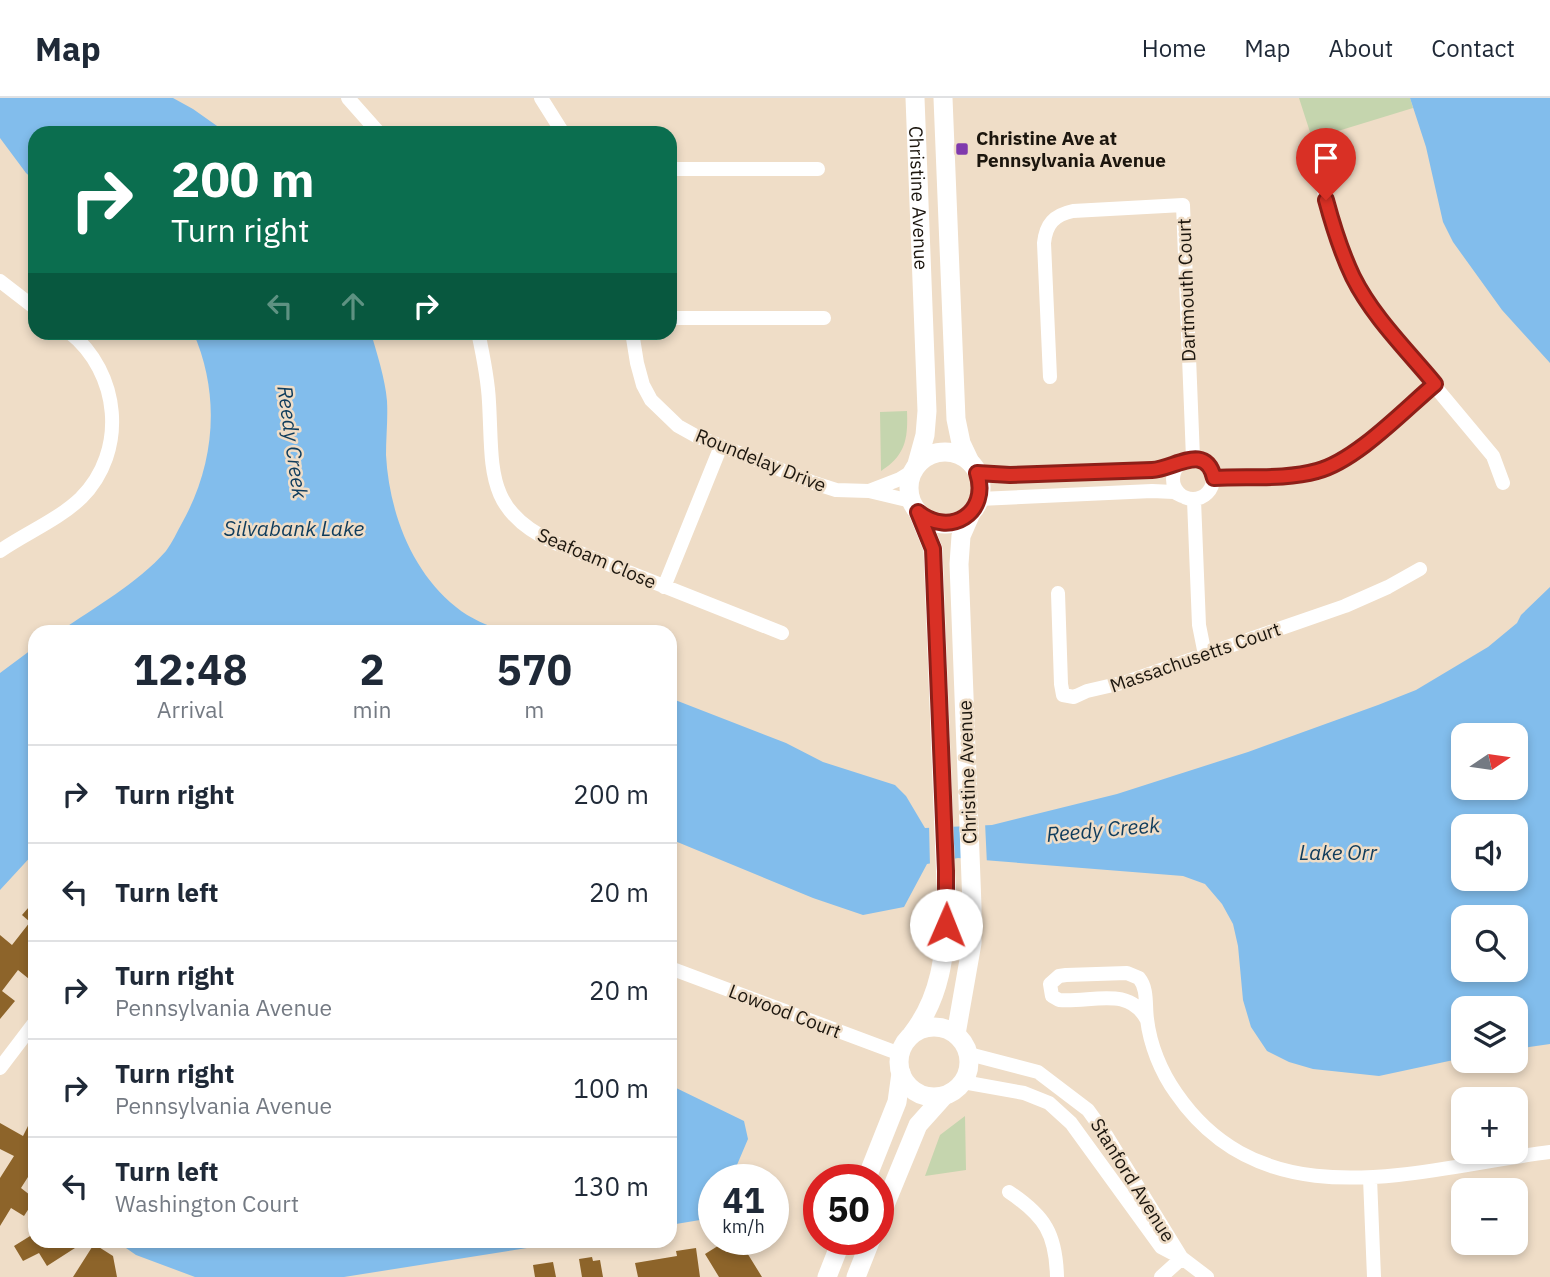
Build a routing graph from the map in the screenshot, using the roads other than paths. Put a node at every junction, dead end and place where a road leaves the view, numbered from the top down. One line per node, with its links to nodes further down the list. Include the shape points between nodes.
1 (348, 98): 5 (street)
2 (541, 98): 6 (street)
3 (915, 98): 22 (main road, Christine Avenue, via 927,419)
4 (943, 98): 21 (main road, Christine Avenue, via 956,419)
5 (373, 126)
6 (559, 126)
7 (677, 169): 8 (street)
8 (818, 169)
9 (1322, 185): 18 (street, via 1353,278 1392,335)
10 (0, 281): 11 (street)
11 (28, 303)
12 (677, 318): 13 (street)
13 (824, 318)
14 (77, 340): 29 (street, via 94,356 112,402 108,454 82,497)
15 (479, 340): 31 (street, Seafoam Close, via 489,400 492,469 506,504 537,534)
16 (633, 340): 19 (street, Roundelay Drive, via 651,400 678,426)
17 (1050, 377): 20 (street, Dartmouth Court, via 1044,243 1051,220 1073,211 1183,205)
18 (1435, 384): 23 (street, via 1336,464 1306,474); 24 (street, via 1493,456)
19 (721, 446): 25 (street, Roundelay Drive, via 836,490); 31 (street)
20 (1186, 461): 21 (street, via 1152,470 1010,475); 23 (street, via 1205,462); 26 (street, via 1173,480 1177,492)
21 (973, 467): 22 (main road, via 960,455 937,452); 27 (main road, via 980,481)
22 (915, 468): 25 (street, Roundelay Drive); 28 (main road, via 909,491)
23 (1214, 478): 26 (street, via 1206,495)
24 (1503, 483)
25 (869, 491): 28 (street, Roundelay Drive)
26 (1188, 498): 27 (street, via 1152,491); 34 (street)
27 (976, 505): 28 (main road, via 963,519 940,524); 39 (main road, Christine Avenue, via 961,536 959,564 972,943)
28 (915, 507): 38 (main road, Christine Avenue, via 933,549 946,871 945,943 938,987)
29 (0, 551)
30 (1420, 569): 34 (street, Massachusetts Court, via 1345,606)
31 (664, 587): 33 (street, Seafoam Close)
32 (1058, 593): 34 (street, Massachusetts Court, via 1063,695 1074,697)
33 (782, 633)
34 (1205, 655)
35 (677, 971): 41 (street, Lowood Court)
36 (1147, 1017): 36 (street, via 1125,999 1059,1000 1052,996 1050,984 1066,975 1134,974 1143,982); 47 (street, via 1166,1077 1215,1136 1260,1163 1290,1173)
37 (28, 1031): 42 (street)
38 (912, 1034): 39 (main road, via 934,1026); 41 (main road, via 904,1043)
39 (956, 1034): 40 (main road)
40 (969, 1054): 43 (main road); 52 (street, Stanford Avenue, via 1038,1072 1088,1110)
41 (901, 1064): 44 (main road, via 907,1084 916,1092); 46 (main road, via 897,1102)
42 (0, 1068)
43 (963, 1082): 44 (main road); 52 (street, Stanford Avenue, via 1024,1093 1049,1103 1071,1123 1161,1247)
44 (944, 1096): 48 (main road, via 918,1125)
45 (1550, 1152): 47 (street)
46 (872, 1164)
47 (1370, 1178): 58 (street)
48 (894, 1183)
49 (1009, 1192): 55 (street, via 1044,1222 1054,1240)
50 (836, 1255): 53 (main road)
51 (865, 1255): 54 (main road)
52 (1182, 1258): 56 (street); 57 (street, Stanford Avenue)
53 (827, 1277)
54 (856, 1277)
55 (1057, 1277)
56 (1161, 1277)
57 (1207, 1277)
58 (1374, 1277)

